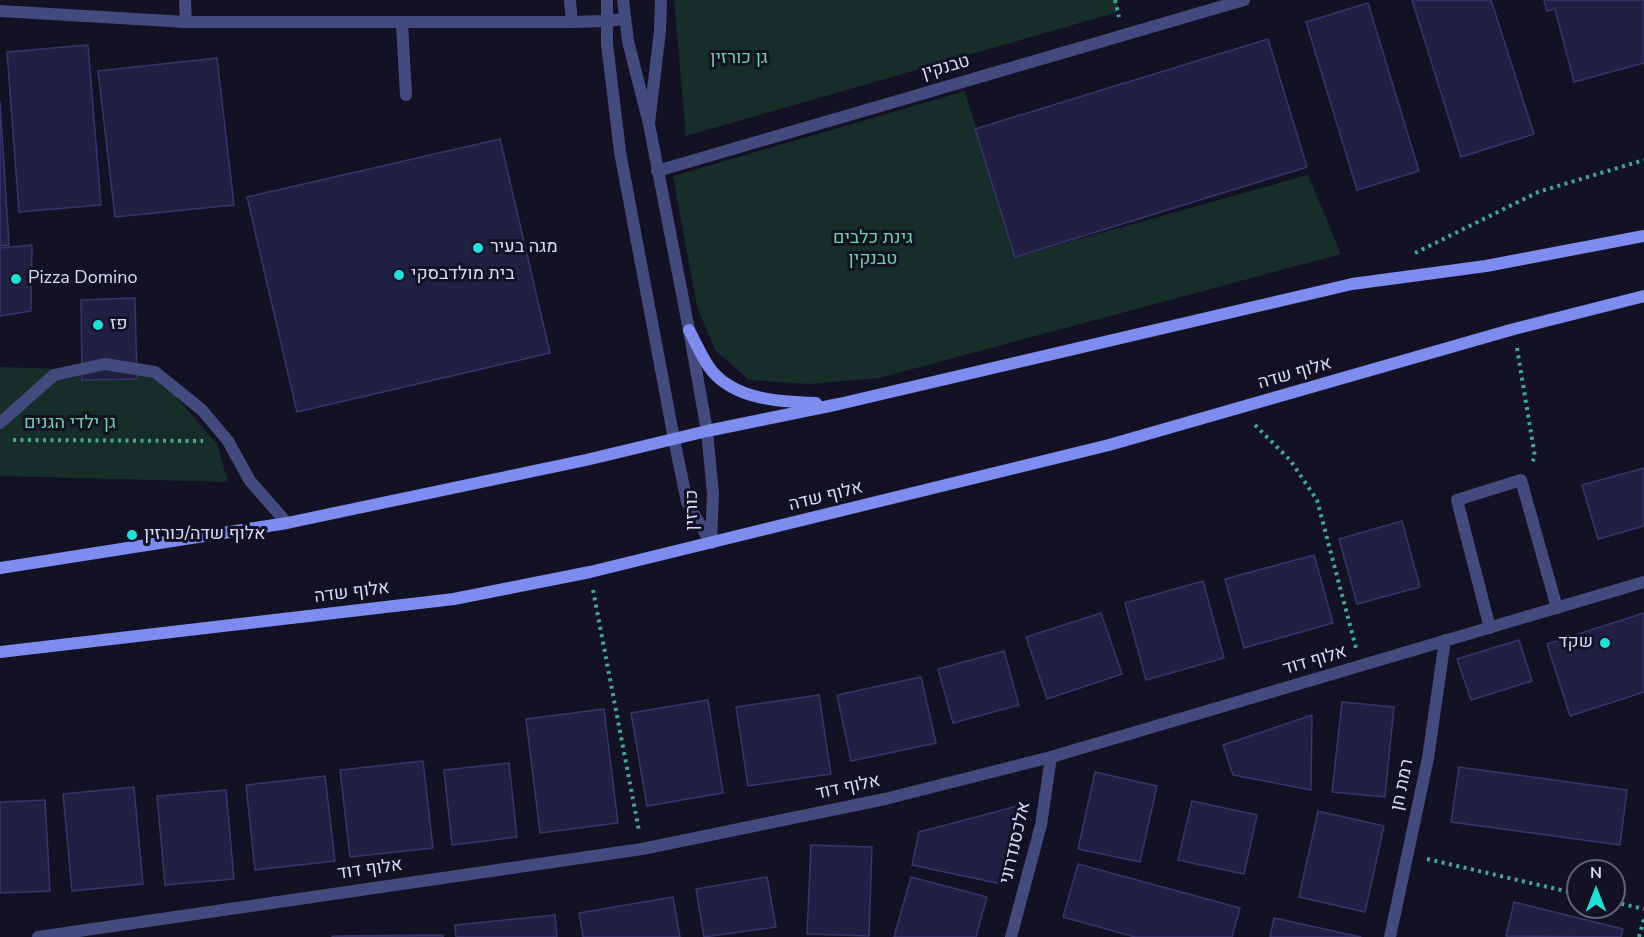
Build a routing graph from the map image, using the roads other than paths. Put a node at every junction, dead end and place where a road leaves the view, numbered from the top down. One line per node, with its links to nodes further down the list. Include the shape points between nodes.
1 (185, 0): 10 (street)
2 (570, 0): 11 (street)
3 (607, 0): 9 (street, כורזין)
4 (623, 0): 8 (street, כורזין)
5 (661, 0): 14 (street)
6 (1245, 0): 15 (street, טבנקין)
7 (0, 11): 10 (street)
8 (624, 19): 9 (street); 14 (street, כורזין)
9 (606, 21): 11 (street); 22 (street, כורזין, via 620,152)
10 (186, 22): 12 (street)
11 (572, 22): 12 (street)
12 (402, 23): 13 (street)
13 (406, 95)
14 (649, 124): 15 (street, כורזין)
15 (657, 171): 18 (street, כורזין)
16 (1644, 236): 19 (main road, via 1486,266 1352,284)
17 (1644, 296): 24 (main road, אלוף שדה, via 1514,329 1109,446)
18 (689, 330): 19 (main road, via 712,371 733,389 790,402); 21 (street, כורזין)
19 (839, 404): 21 (main road)
20 (0, 423): 23 (street, via 54,375 105,364 155,372 202,410 228,441 250,481)
21 (707, 431): 22 (main road); 24 (street, כורזין, via 713,494)
22 (674, 439): 23 (main road); 24 (street, כורזין, via 687,502)
23 (287, 523): 25 (main road)
24 (711, 543): 30 (main road, אלוף שדה, via 454,599)
25 (0, 568)
26 (1644, 582): 27 (street, אלוף דוד)
27 (1557, 608): 28 (street, אלוף דוד); 28 (street, via 1521,480 1457,500)
28 (1490, 628): 29 (street, אלוף דוד)
29 (1445, 640): 31 (street, אלוף דוד); 34 (street, רמת חן, via 1428,758)
30 (0, 652)
31 (1051, 757): 32 (street, אלוף דוד, via 885,799 642,849); 33 (street, אלכסנדרוני, via 1041,825)
32 (39, 937)
33 (1011, 937)
34 (1390, 937)

